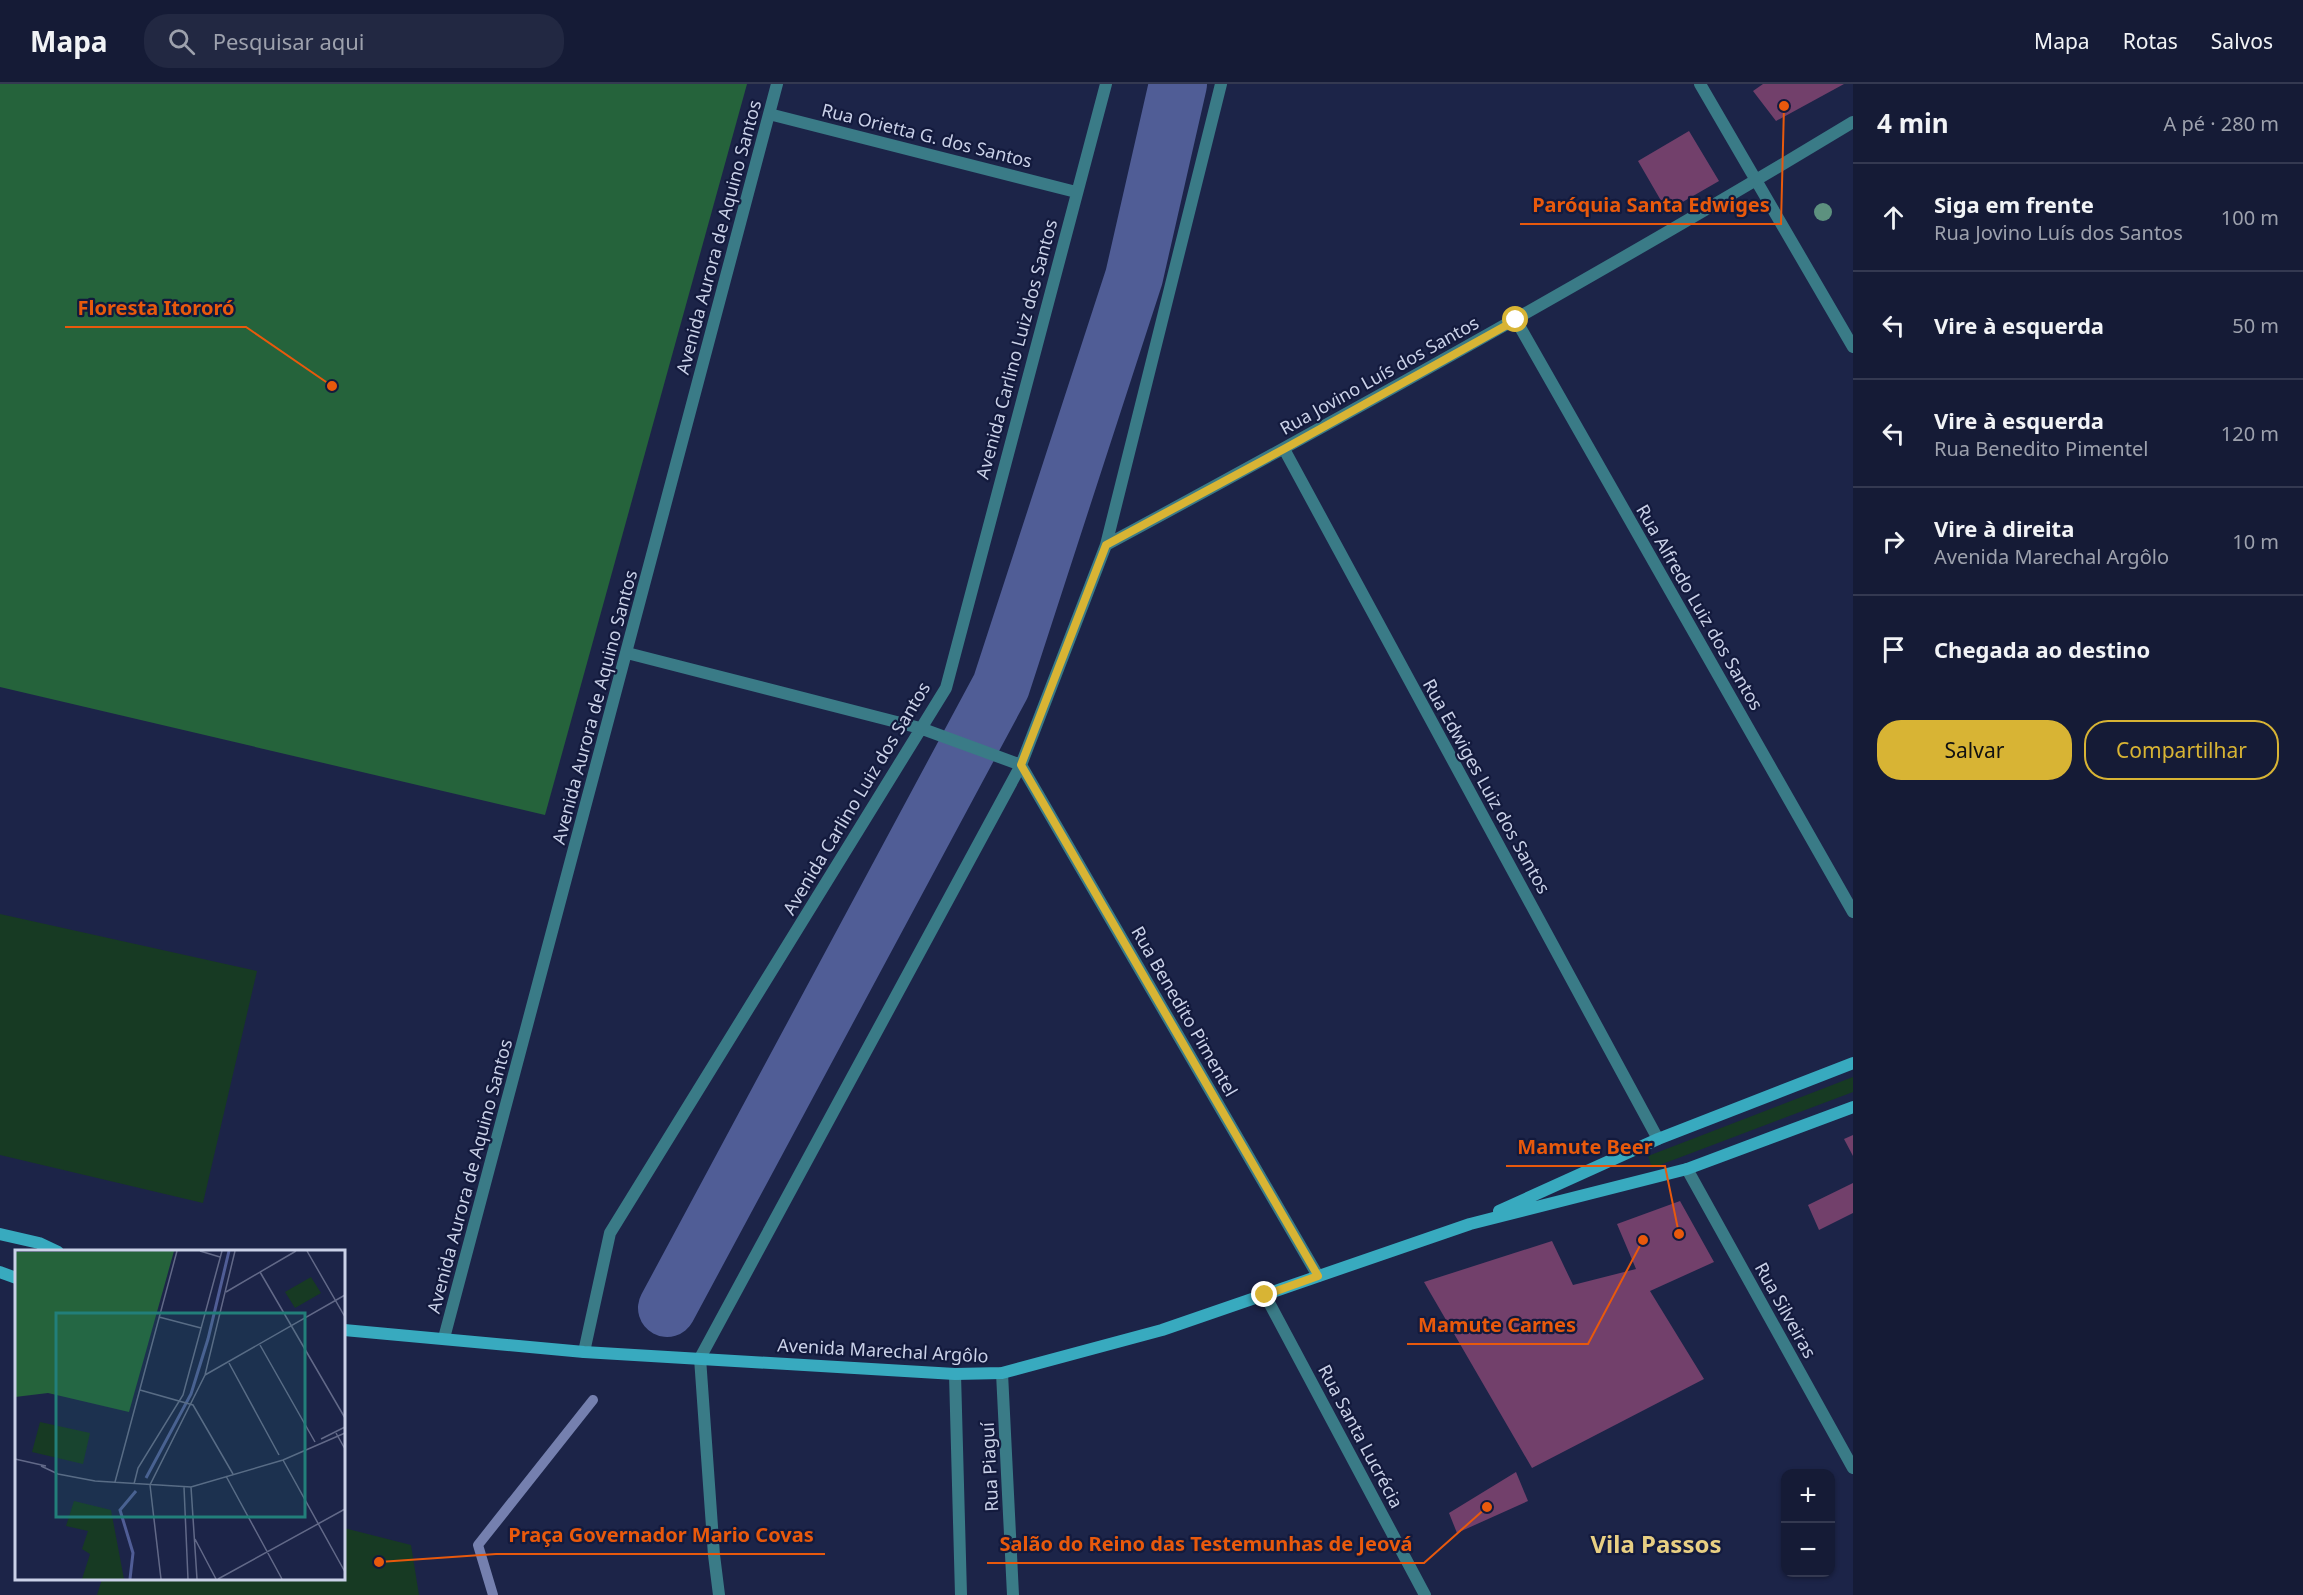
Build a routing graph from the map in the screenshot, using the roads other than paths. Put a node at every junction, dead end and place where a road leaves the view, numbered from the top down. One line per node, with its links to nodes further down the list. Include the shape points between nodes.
1 (777, 84): 5 (street, Avenida Aurora de Aquino Santos)
2 (1106, 84): 8 (street, Avenida Carlino Luiz dos Santos)
3 (1221, 84): 12 (street)
4 (1700, 84): 7 (street)
5 (769, 114): 8 (street, Rua Orietta G. dos Santos); 13 (street, Avenida Aurora de Aquino Santos)
6 (1853, 123): 7 (street, Rua Jovino Luís dos Santos)
7 (1758, 180): 9 (street, Rua Jovino Luís dos Santos); 10 (street)
8 (1076, 192): 14 (street, Avenida Carlino Luiz dos Santos, via 946,688)
9 (1516, 320): 11 (street, Rua Jovino Luís dos Santos); 16 (street, Rua Alfredo Luiz dos Santos)
10 (1853, 347)
11 (1284, 449): 12 (street, Rua Jovino Luís dos Santos); 19 (street, Rua Edwiges Luiz dos Santos)
12 (1106, 545): 15 (street)
13 (627, 653): 14 (street); 29 (street, Avenida Aurora de Aquino Santos)
14 (920, 728): 15 (street); 30 (street, Avenida Carlino Luiz dos Santos, via 610,1233)
15 (1021, 765): 25 (street, Rua Benedito Pimentel); 31 (street)
16 (1853, 912)
17 (1853, 1063): 19 (main road, Avenida Marechal Argôlo)
18 (1853, 1107): 20 (main road, Avenida Marechal Argôlo)
19 (1658, 1139): 21 (main road, Avenida Marechal Argôlo)
20 (1687, 1169): 21 (main road, Avenida Marechal Argôlo); 34 (street, Rua Silveiras)
21 (1470, 1224): 25 (main road, Avenida Marechal Argôlo)
22 (0, 1234): 23 (main road)
23 (56, 1250)
24 (0, 1272): 26 (main road)
25 (1318, 1276): 27 (main road, Avenida Marechal Argôlo)
26 (15, 1278)
27 (1265, 1295): 32 (main road, Avenida Marechal Argôlo, via 1162,1330); 38 (street, Rua Santa Lucrécia)
28 (345, 1330): 29 (main road, Avenida Marechal Argôlo)
29 (444, 1338): 30 (main road, Avenida Marechal Argôlo)
30 (584, 1352): 31 (main road, Avenida Marechal Argôlo)
31 (700, 1358): 33 (main road, Avenida Marechal Argôlo); 35 (street)
32 (1002, 1373): 33 (main road, Avenida Marechal Argôlo); 37 (street, Rua Piaguí)
33 (955, 1374): 36 (street, Rua Piaguí)
34 (1853, 1468)
35 (719, 1595)
36 (961, 1595)
37 (1013, 1595)
38 (1425, 1595)

